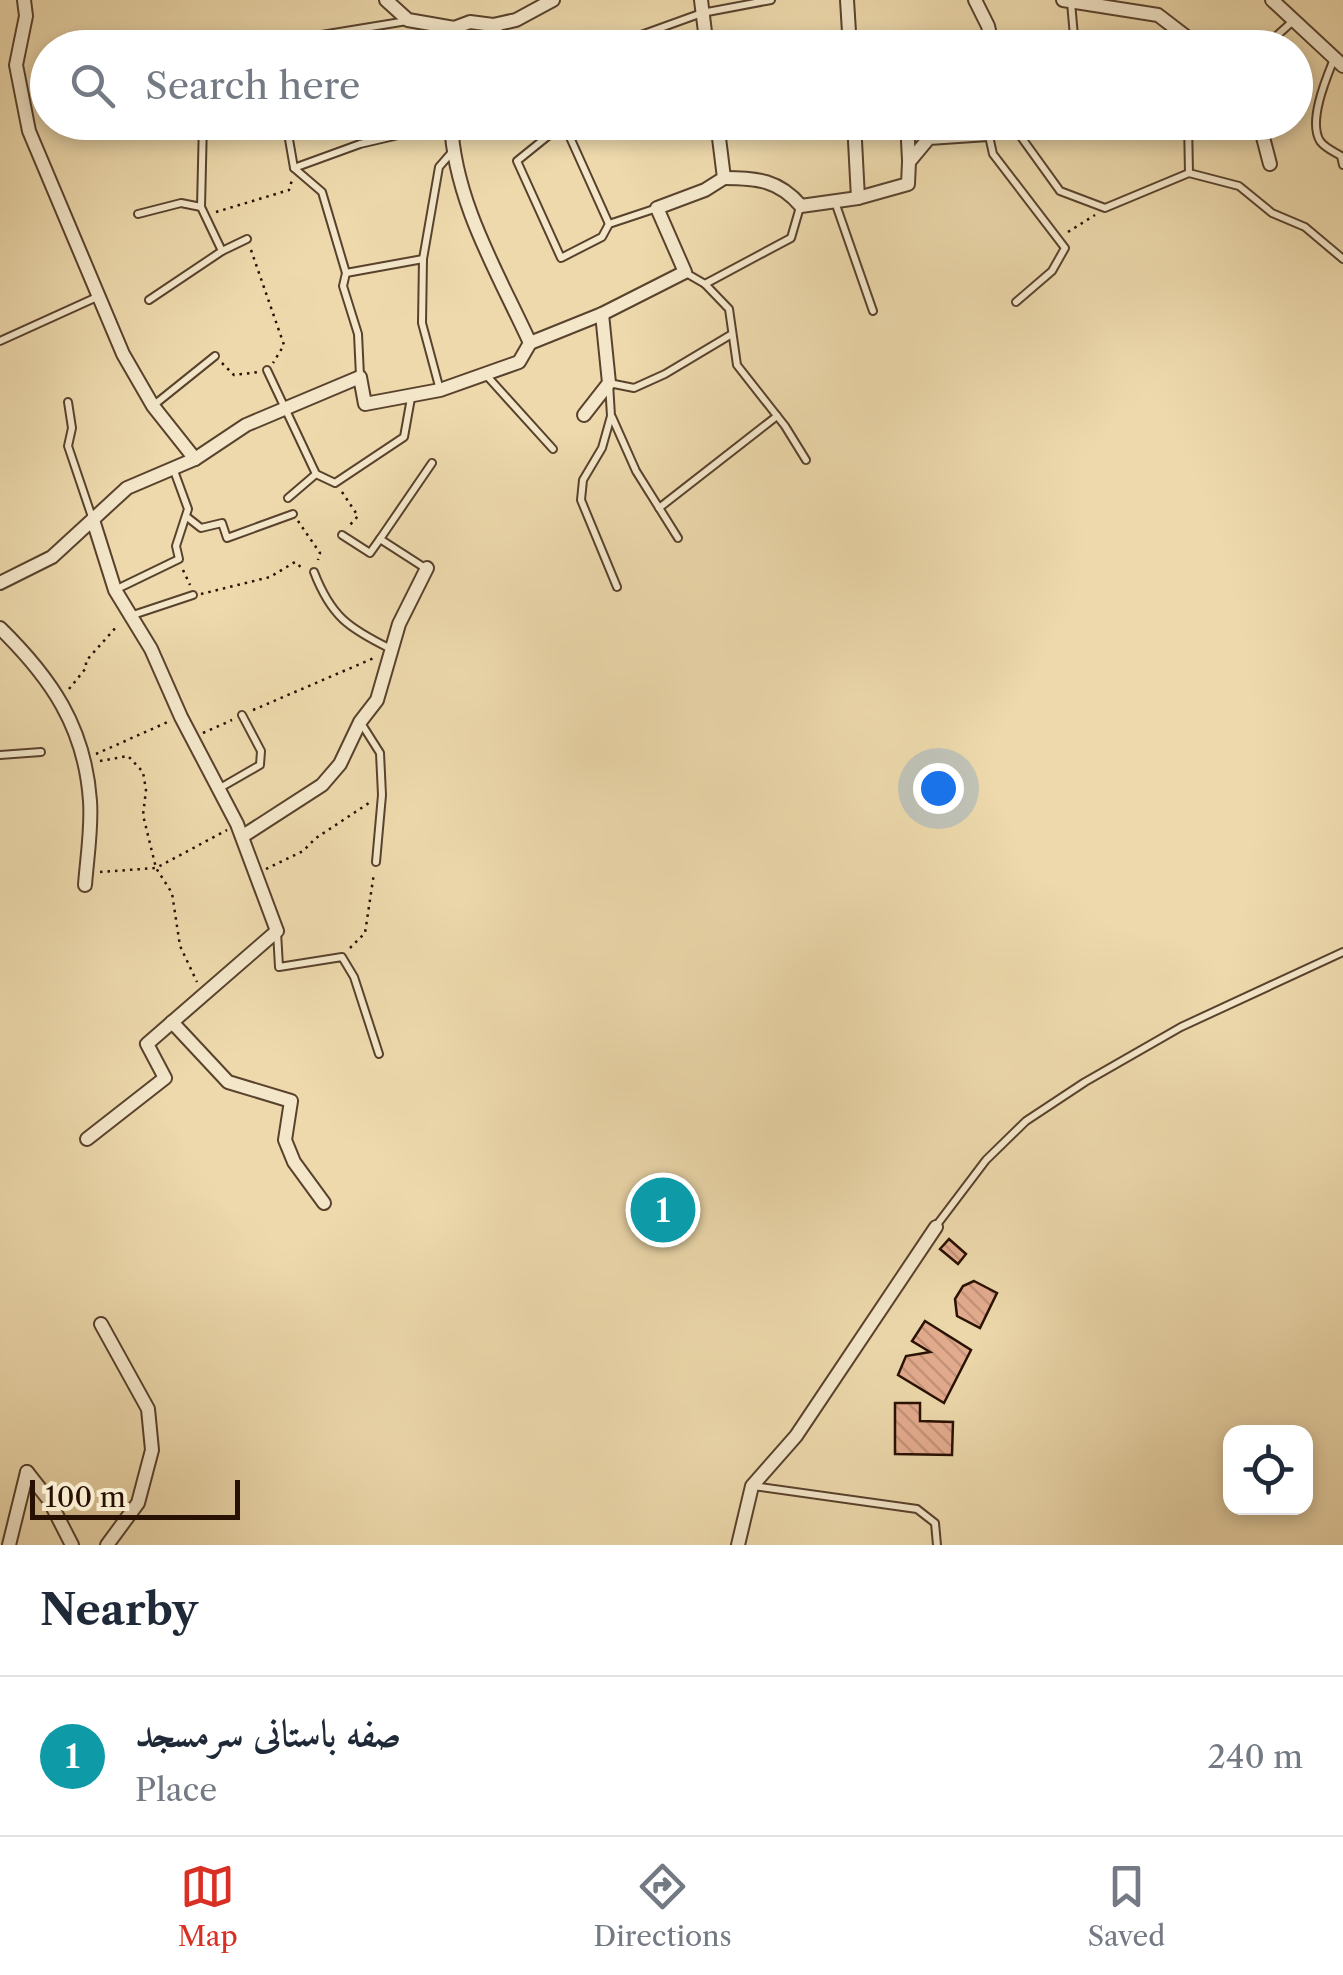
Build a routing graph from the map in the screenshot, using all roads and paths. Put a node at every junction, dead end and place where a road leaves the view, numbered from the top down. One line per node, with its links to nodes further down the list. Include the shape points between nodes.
1 (24, 0): 27 (street, via 16,65)
2 (386, 0): 12 (street)
3 (553, 0): 14 (street)
4 (770, 0): 11 (lane)
5 (847, 0): 19 (street)
6 (976, 0): 20 (street)
7 (1063, 0): 9 (street)
8 (1272, 0): 13 (street)
9 (1071, 1): 10 (street); 21 (lane)
10 (1113, 3): 22 (street, via 1158,15)
11 (701, 6): 18 (lane)
12 (408, 20): 15 (street); 16 (lane)
13 (1294, 20): 23 (lane); 24 (street)
14 (493, 26): 15 (street, via 470,22); 17 (street)
15 (454, 28)
16 (349, 30)
17 (495, 30)
18 (646, 30)
19 (849, 30)
20 (989, 30)
21 (1073, 30)
22 (1176, 30)
23 (1283, 30)
24 (1305, 30)
25 (1313, 38): 26 (street)
26 (1339, 62): 46 (lane, via 1319,98 1317,133)
27 (30, 133)
28 (33, 140): 67 (street)
29 (202, 140): 53 (lane)
30 (289, 140): 47 (lane)
31 (377, 140): 47 (lane)
32 (452, 140): 43 (street)
33 (543, 140): 58 (lane, via 517,161 561,258 602,237)
34 (572, 140): 58 (lane)
35 (719, 140): 49 (street)
36 (855, 140): 50 (street)
37 (907, 140): 44 (street)
38 (927, 140): 44 (street)
39 (990, 140): 60 (lane, via 993,154)
40 (1023, 140): 55 (lane, via 1060,191)
41 (1188, 140): 48 (lane)
42 (1264, 140): 45 (street)
43 (452, 151): 62 (lane, via 439,167); 74 (street, via 468,206)
44 (908, 162): 50 (street, via 908,184)
45 (1270, 164)
46 (1343, 164)
47 (294, 168): 57 (path, via 290,190); 65 (lane, via 322,192)
48 (1189, 173): 55 (lane); 63 (lane, via 1239,186 1272,213 1305,226)
49 (724, 178): 52 (street, via 759,178 786,189); 54 (street)
50 (858, 198): 51 (street)
51 (835, 201): 52 (street); 70 (lane)
52 (801, 206): 66 (lane, via 791,238)
53 (201, 207): 56 (lane, via 181,204); 57 (lane)
54 (658, 208): 58 (lane); 64 (street)
55 (1105, 208): 60 (path)
56 (138, 214)
57 (206, 216): 61 (lane)
58 (609, 224)
59 (247, 239): 61 (lane); 76 (path, via 284,345)
60 (1058, 239): 69 (lane, via 1065,248 1052,270)
61 (222, 251): 68 (lane)
62 (423, 258): 65 (lane); 80 (lane, via 422,323)
63 (1343, 260)
64 (685, 272): 66 (lane); 71 (street)
65 (346, 274): 78 (lane)
66 (706, 284): 72 (lane, via 729,309)
67 (98, 296): 73 (lane); 83 (street)
68 (148, 300)
69 (1016, 302)
70 (873, 311)
71 (602, 314): 74 (street); 79 (street)
72 (732, 334): 79 (lane, via 634,388); 87 (lane, via 737,366)
73 (0, 341)
74 (530, 343): 77 (street, via 519,362)
75 (215, 356): 76 (path, via 234,375); 83 (lane)
76 (267, 370): 84 (lane)
77 (486, 374): 80 (street); 88 (lane)
78 (360, 377): 81 (street, via 365,404); 84 (street)
79 (610, 383): 85 (street); 86 (lane)
80 (440, 390): 81 (street)
81 (411, 398): 94 (lane, via 404,437)
82 (68, 402): 99 (lane, via 68,446)
83 (153, 406): 89 (street)
84 (284, 409): 89 (street); 93 (lane)
85 (584, 415)
86 (611, 416): 96 (lane); 107 (lane, via 583,480 582,500)
87 (777, 416): 90 (lane); 96 (lane)
88 (553, 449)
89 (195, 459): 92 (street)
90 (806, 460)
91 (432, 463): 102 (lane)
92 (174, 468): 98 (lane); 99 (street, via 127,488)
93 (316, 474): 94 (lane); 95 (lane)
94 (335, 483): 100 (path, via 358,516)
95 (288, 498)
96 (659, 508): 101 (lane)
97 (292, 514): 98 (lane, via 227,538 222,523 201,528); 105 (path, via 320,554)
98 (187, 516): 103 (lane, via 176,546)
99 (93, 520): 106 (street, via 52,558); 108 (street)
100 (342, 535): 102 (lane, via 370,553)
101 (678, 538)
102 (380, 539): 104 (lane)
103 (179, 559): 108 (lane); 109 (path)
104 (426, 568): 112 (street)
105 (314, 572): 109 (path, via 295,562 270,577); 112 (lane, via 341,620)
106 (0, 582)
107 (617, 588)
108 (116, 590): 110 (street)
109 (194, 595): 110 (lane)
110 (131, 616): 113 (path, via 86,660); 115 (street)
111 (0, 628): 113 (street)
112 (392, 650): 114 (path); 116 (street, via 376,700)
113 (61, 698): 120 (street)
114 (242, 715): 117 (path); 121 (lane, via 261,750 260,764)
115 (181, 718): 117 (street); 120 (path)
116 (360, 722): 122 (lane, via 380,753); 123 (street, via 322,785)
117 (192, 738): 121 (street)
118 (42, 752): 119 (lane)
119 (0, 755)
120 (84, 762): 125 (path, via 128,756 143,772 143,815); 127 (street, via 90,802)
121 (220, 788): 123 (street)
122 (382, 795): 124 (lane); 126 (path, via 304,851)
123 (240, 830): 125 (path); 126 (street)
124 (376, 862): 130 (path, via 364,933)
125 (156, 868): 127 (path); 131 (path, via 172,893 180,946)
126 (256, 873): 128 (street)
127 (86, 879)
128 (277, 931): 130 (lane, via 279,967); 131 (street)
129 (1343, 952): 136 (lane, via 1181,1027 1026,1121)
130 (342, 957): 133 (lane)
131 (204, 995): 132 (street)
132 (172, 1022): 134 (street, via 146,1044 164,1078); 135 (street, via 228,1082 292,1101 285,1140)
133 (379, 1054)
134 (87, 1139)
135 (324, 1203)
136 (936, 1226): 138 (street, via 796,1436)
137 (100, 1324): 141 (street, via 148,1409 152,1450 138,1504)
138 (752, 1486): 142 (street); 143 (lane, via 917,1509 935,1523)
139 (10, 1545): 140 (street, via 27,1472)
140 (72, 1545)
141 (107, 1545)
142 (738, 1545)
143 (937, 1545)

